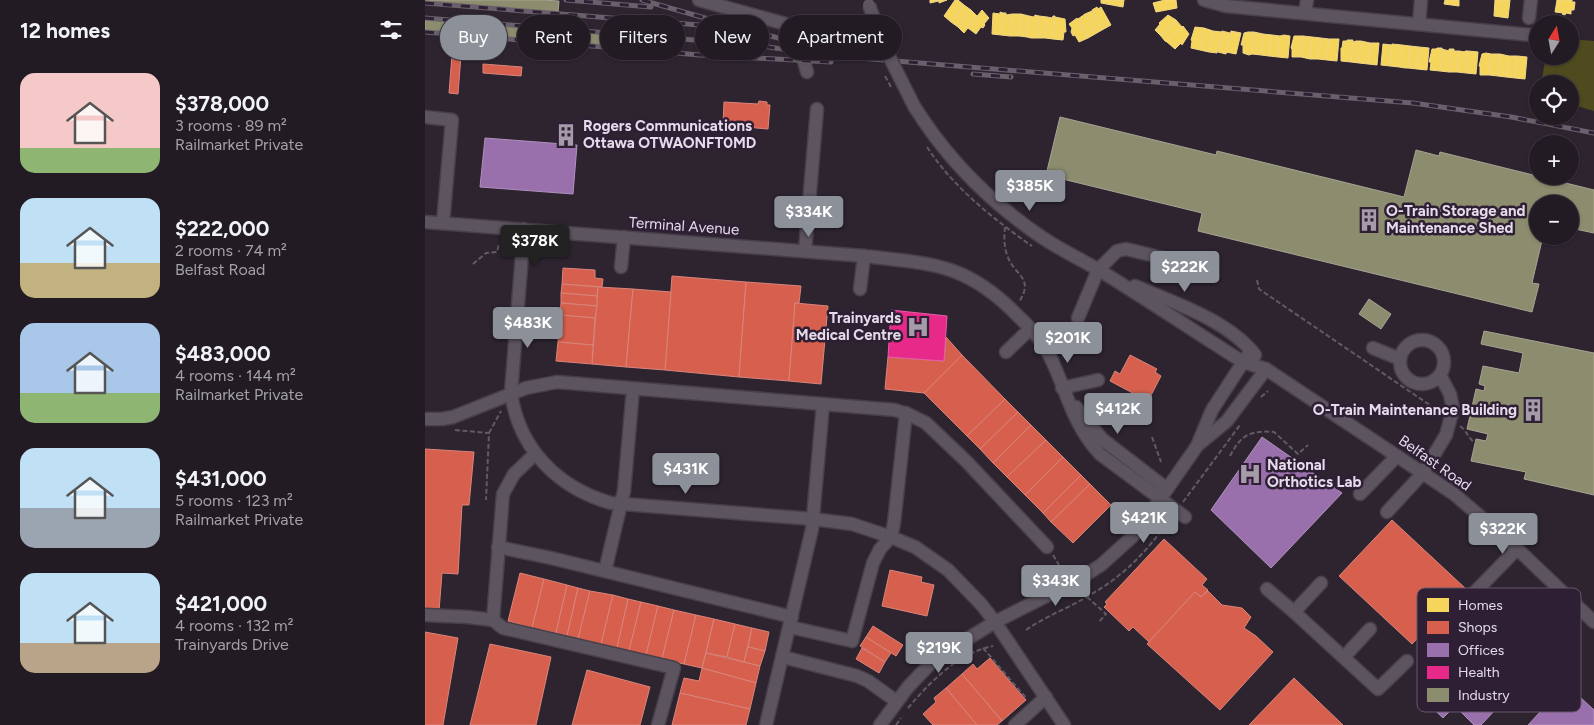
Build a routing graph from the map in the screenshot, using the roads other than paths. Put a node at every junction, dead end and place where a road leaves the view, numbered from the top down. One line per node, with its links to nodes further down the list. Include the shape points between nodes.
1 (699, 0): 11 (street, via 786,24 799,44)
2 (1204, 0): 7 (street, via 1226,6)
3 (1307, 0): 7 (street)
4 (1421, 0): 9 (street)
5 (1531, 0): 8 (street)
6 (869, 2): 22 (street, Belfast Road, bridge, via 887,53 914,106 956,163 988,196 1022,224)
7 (1305, 14): 9 (street)
8 (1529, 15)
9 (1419, 24): 10 (street)
10 (1529, 35)
11 (807, 72)
12 (817, 110): 18 (street)
13 (425, 117): 15 (street, via 452,120)
14 (425, 222): 15 (street, Terminal Avenue)
15 (443, 224): 16 (street, Terminal Avenue)
16 (524, 230): 17 (street, Terminal Avenue); 24 (street)
17 (624, 237): 18 (street, Terminal Avenue); 21 (street)
18 (805, 251): 19 (street, Terminal Avenue)
19 (864, 256): 23 (street); 27 (street, Terminal Avenue, via 924,263 967,276 984,286)
20 (1192, 265): 22 (street, via 1121,249)
21 (621, 266)
22 (1098, 270): 25 (street); 29 (street, Belfast Road, via 1198,314 1231,332); 32 (street, Belfast Road)
23 (860, 289)
24 (517, 318): 26 (street); 38 (street)
25 (1078, 318)
26 (543, 320)
27 (1030, 329): 30 (street); 36 (street, Terminal Avenue, via 1047,350)
28 (1373, 348): 31 (street)
29 (1251, 350): 32 (street); 33 (street, Belfast Road)
30 (1006, 352)
31 (1400, 359): 34 (street, via 1401,370 1408,380 1425,384); 34 (street, via 1408,344 1419,339 1431,341 1440,348 1444,359)
32 (1243, 362): 33 (street, Belfast Road); 42 (street, via 1212,410)
33 (1266, 369): 42 (street, via 1227,421); 44 (street, Belfast Road)
34 (1440, 375): 45 (street, via 1453,408 1446,435)
35 (1097, 380): 36 (street)
36 (1063, 388): 46 (street, Terminal Avenue, via 1078,425 1091,446 1112,465)
37 (633, 389): 38 (street, via 557,382); 39 (street); 48 (street)
38 (511, 393): 41 (street, via 453,417); 43 (street, via 521,429)
39 (823, 404): 40 (street); 51 (street)
40 (906, 413): 52 (street, via 899,494); 54 (street, via 926,423 945,441)
41 (425, 418)
42 (1197, 446): 46 (street)
43 (535, 454): 48 (street, via 555,474 577,489 601,500); 53 (street, via 514,474 503,494)
44 (1397, 456): 45 (street, Belfast Road); 47 (street)
45 (1423, 473): 49 (street); 55 (street, Belfast Road, via 1454,494)
46 (1164, 494): 50 (street, Terminal Avenue); 66 (street, via 1132,537 1101,565)
47 (1360, 494)
48 (622, 504): 51 (street); 56 (street)
49 (1387, 512)
50 (1185, 517)
51 (813, 519): 52 (street, via 852,524); 65 (street)
52 (891, 537): 65 (street, via 873,563 852,641); 66 (street, via 915,547 949,570)
53 (499, 547): 56 (street); 64 (street)
54 (1047, 547)
55 (1517, 549): 58 (street); 59 (street, Belfast Road)
56 (605, 572): 65 (street)
57 (1321, 583): 62 (street)
58 (1479, 588)
59 (1558, 588)
60 (1267, 589): 62 (street)
61 (1581, 610): 67 (street, Belfast Road)
62 (1295, 612): 70 (street)
63 (425, 615): 64 (street)
64 (493, 620): 74 (street, via 503,628 674,668)
65 (791, 622): 69 (street)
66 (995, 622): 72 (street); 73 (street, via 931,663)
67 (1594, 622)
68 (1370, 629): 70 (street)
69 (783, 657): 73 (street, via 857,676); 75 (street)
70 (1344, 657): 71 (street, via 1379,689)
71 (1407, 661)
72 (1046, 697): 77 (street); 78 (street)
73 (896, 701): 76 (street)
74 (658, 725)
75 (766, 725)
76 (880, 725)
77 (1015, 725)
78 (1064, 725)

